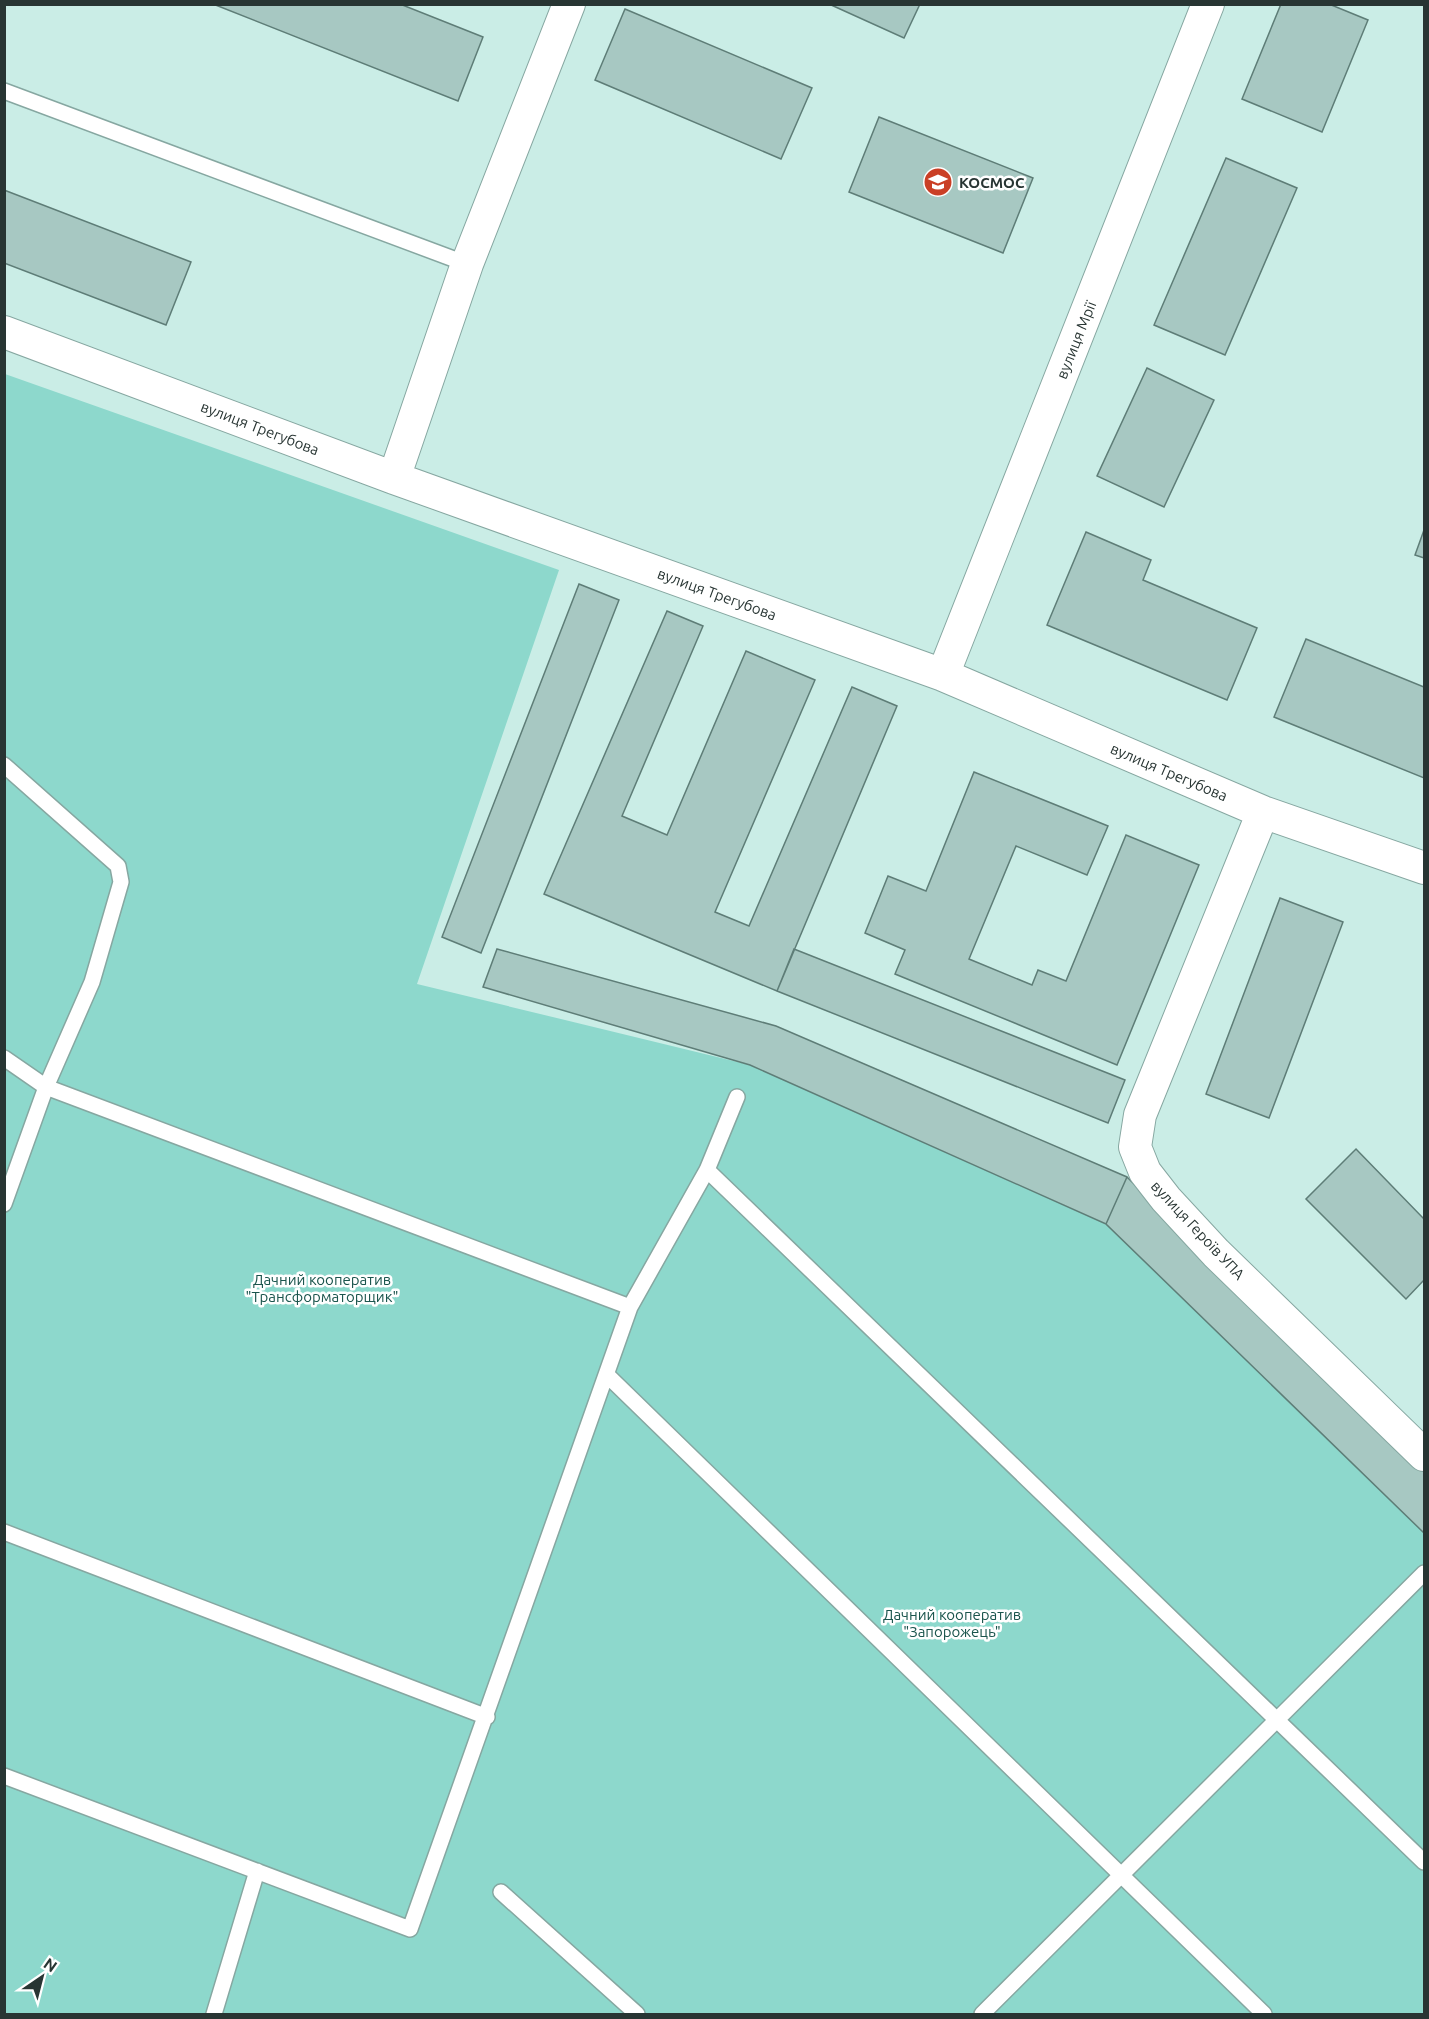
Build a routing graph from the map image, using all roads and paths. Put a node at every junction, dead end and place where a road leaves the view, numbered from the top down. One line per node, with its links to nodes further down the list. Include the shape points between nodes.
1 (569, 4): 4 (street)
2 (1209, 4): 7 (street, вулиця Мрії)
3 (4, 91): 4 (lane)
4 (467, 264): 6 (street)
5 (4, 332): 6 (street, вулиця Трегубова)
6 (394, 478): 7 (street, вулиця Трегубова)
7 (943, 675): 9 (street, вулиця Трегубова)
8 (4, 765): 12 (lane, via 118,866 121,882 92,982)
9 (1263, 812): 10 (street, вулиця Трегубова); 18 (street, вулиця Героїв УПА, via 1140,1115 1135,1147 1145,1172 1209,1245)
10 (1425, 868)
11 (4, 1058): 12 (lane)
12 (46, 1087): 15 (lane); 16 (lane)
13 (737, 1097): 14 (lane)
14 (707, 1170): 16 (lane); 22 (lane)
15 (4, 1204)
16 (630, 1307): 17 (lane)
17 (607, 1375): 21 (lane); 26 (lane)
18 (1425, 1455)
19 (4, 1532): 21 (lane)
20 (1425, 1573): 22 (lane)
21 (487, 1717): 25 (lane, via 410,1929)
22 (1276, 1718): 24 (lane); 26 (lane)
23 (4, 1776): 25 (lane)
24 (1425, 1862)
25 (257, 1871): 28 (lane)
26 (1121, 1874): 30 (lane); 31 (lane)
27 (501, 1892): 29 (lane)
28 (214, 2014)
29 (637, 2014)
30 (982, 2014)
31 (1263, 2014)

